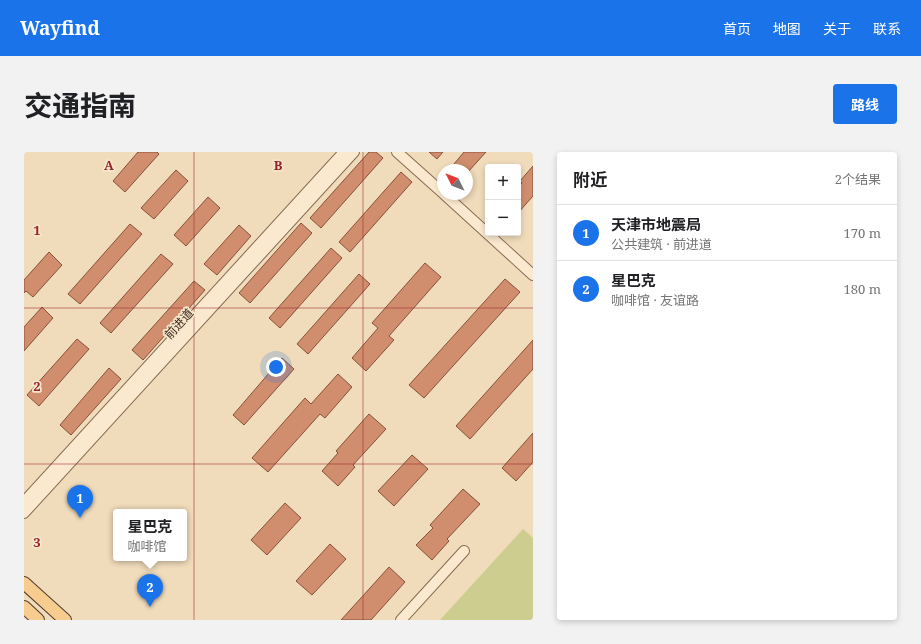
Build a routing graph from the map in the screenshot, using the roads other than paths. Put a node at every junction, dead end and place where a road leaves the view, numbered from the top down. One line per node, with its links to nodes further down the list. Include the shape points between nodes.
1 (344, 152): 13 (street, 前进道)
2 (354, 152): 14 (street, 前进道)
3 (397, 152): 6 (street)
4 (406, 152): 5 (street)
5 (437, 180)
6 (437, 189)
7 (450, 200): 12 (street)
8 (460, 200): 9 (street)
9 (485, 222)
10 (500, 236): 11 (street)
11 (533, 266)
12 (533, 275)
13 (24, 502)
14 (24, 513)
15 (464, 552): 20 (street)
16 (24, 583): 19 (main road)
17 (24, 607): 18 (main road)
18 (38, 620)
19 (65, 620)
20 (401, 620)

